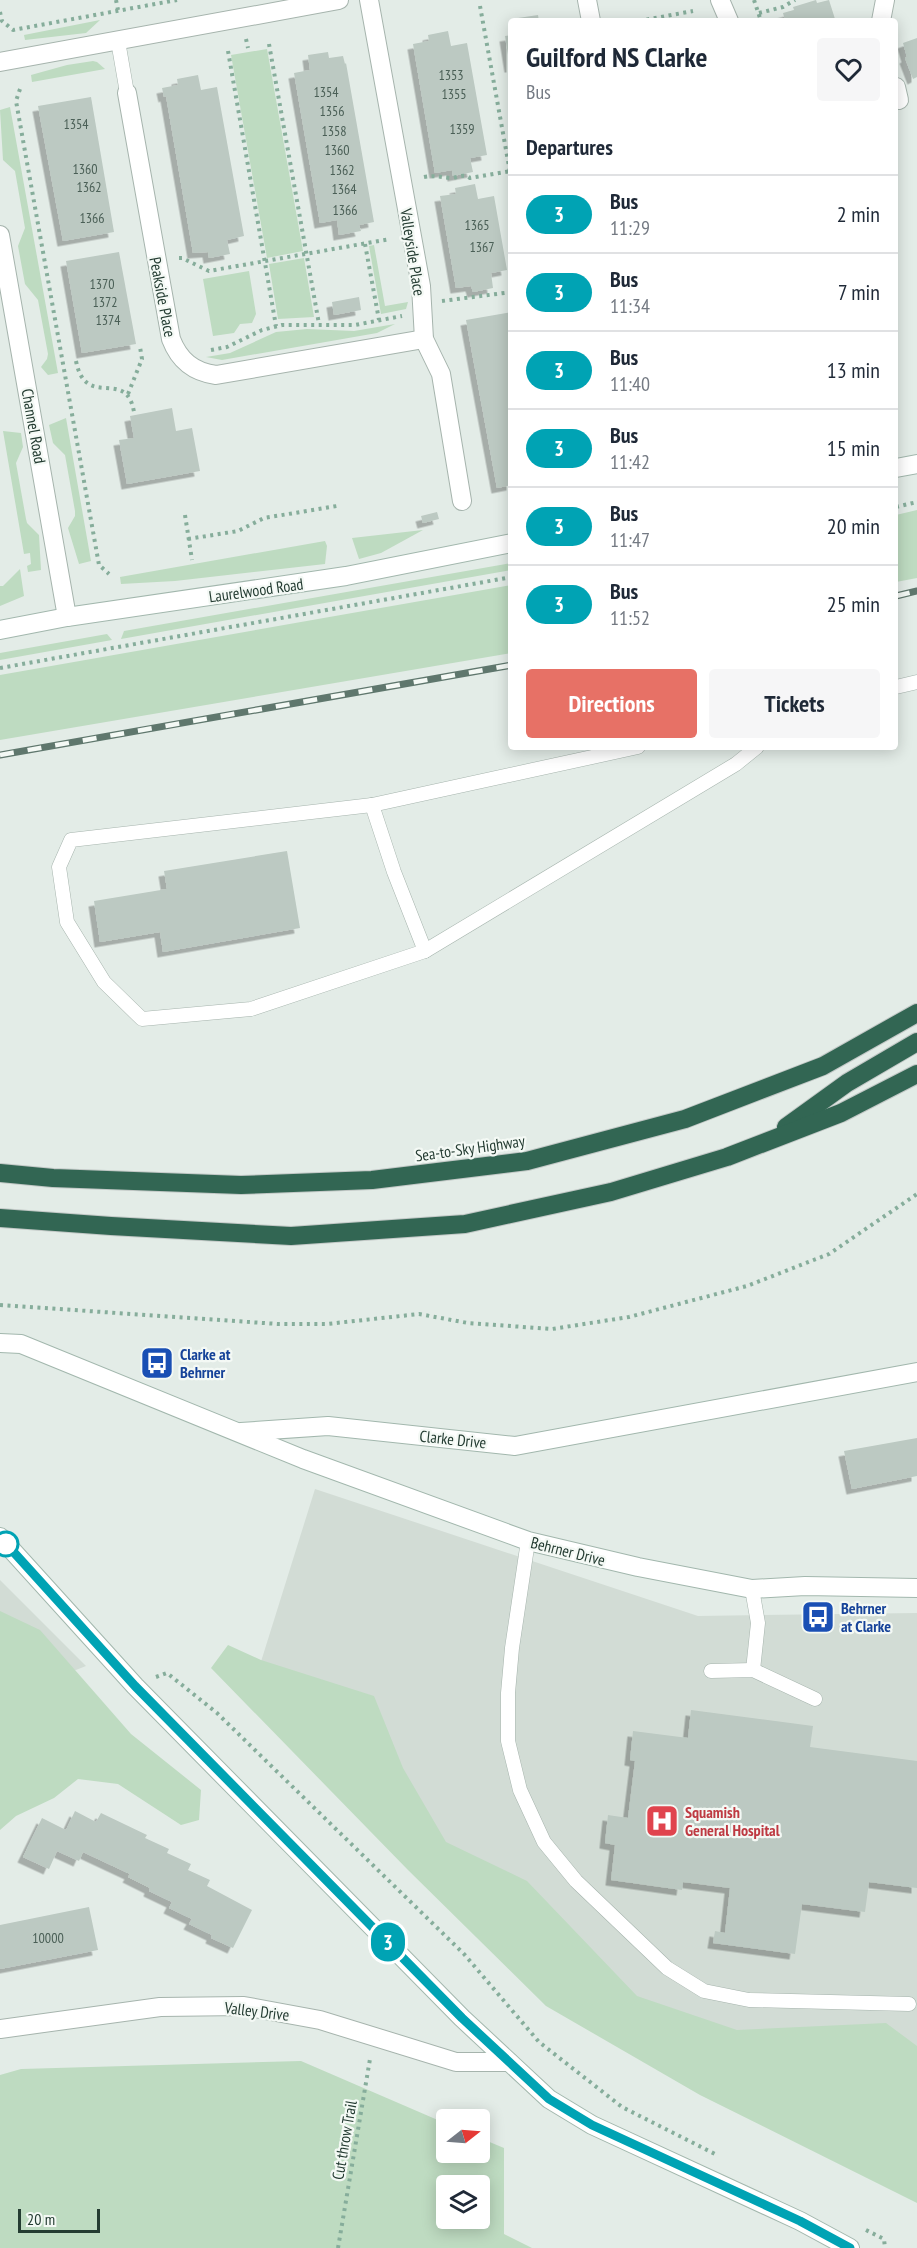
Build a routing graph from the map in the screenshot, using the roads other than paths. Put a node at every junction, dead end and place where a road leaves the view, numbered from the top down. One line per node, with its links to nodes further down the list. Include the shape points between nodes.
1 (339, 0): 9 (street)
2 (369, 0): 13 (street, Valleyside Place, via 421,286)
3 (587, 0): 6 (street)
4 (720, 0): 7 (street)
5 (885, 0): 8 (street)
6 (590, 18)
7 (728, 18)
8 (882, 18)
9 (118, 41): 10 (street); 11 (lane)
10 (0, 62)
11 (127, 93): 13 (street, Peakside Place, via 171,339 184,362 205,374 216,375)
12 (0, 235): 18 (street, Channel Road)
13 (424, 339): 16 (street, Valleyside Place, via 441,374)
14 (917, 464): 15 (street)
15 (898, 468)
16 (462, 501)
17 (508, 544): 18 (street, Laurelwood Road, via 308,583)
18 (67, 617): 19 (street, Laurelwood Road)
19 (0, 630)
20 (917, 682): 21 (lane)
21 (898, 687)
22 (624, 750): 24 (lane)
23 (753, 750): 25 (lane)
24 (372, 805): 25 (lane); 25 (lane, via 71,840 59,867 67,922 104,982 142,1019 251,1009)
25 (424, 951)
26 (917, 1013): 30 (highway, Sea-to-Sky Highway, via 823,1066 685,1119 526,1161 372,1180 242,1185)
27 (917, 1042): 29 (highway, via 847,1083)
28 (917, 1074): 29 (highway, via 841,1113)
29 (768, 1141): 31 (highway, via 612,1192 465,1224 291,1236)
30 (0, 1173)
31 (0, 1218)
32 (0, 1343): 34 (street, Clarke Drive, via 21,1344)
33 (917, 1372): 34 (street, Clarke Drive, via 515,1446 328,1425)
34 (236, 1432): 36 (street, Behrner Drive)
35 (0, 1537): 44 (street, via 135,1686)
36 (528, 1541): 38 (street, Behrner Drive); 42 (lane, via 512,1648 508,1741 520,1790 550,1850 576,1881 667,1968 704,1991 749,2000)
37 (917, 1588): 38 (street, Behrner Drive)
38 (752, 1589): 39 (lane, via 758,1623)
39 (753, 1670): 40 (lane); 41 (lane)
40 (711, 1671)
41 (815, 1699)
42 (909, 2004)
43 (0, 2029): 44 (street, Valley Drive, via 160,2007 244,2006 320,2020 456,2062)
44 (509, 2062): 45 (street, via 549,2099 592,2125)
45 (850, 2248)

